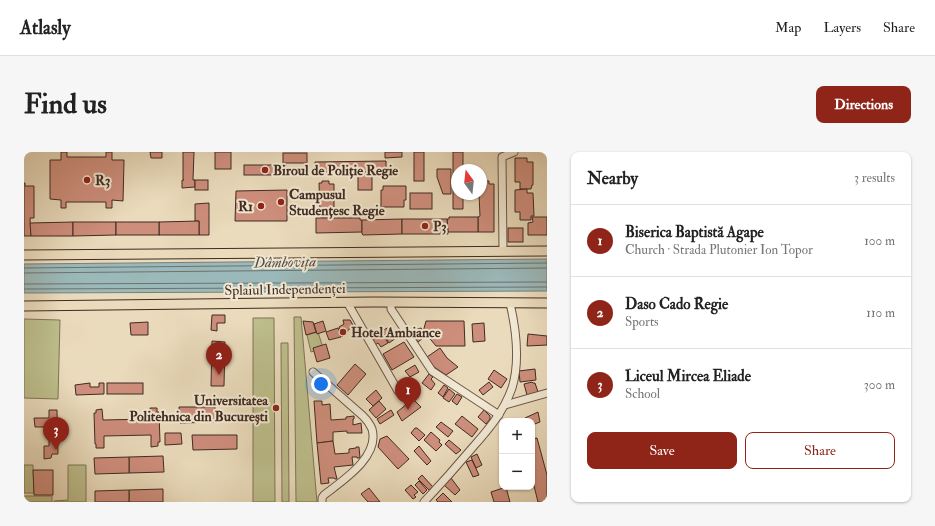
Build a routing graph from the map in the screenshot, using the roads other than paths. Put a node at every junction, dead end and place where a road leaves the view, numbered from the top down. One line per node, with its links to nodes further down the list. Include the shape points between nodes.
1 (514, 152): 2 (street, via 502,157)
2 (502, 251): 3 (main road); 4 (main road)
3 (547, 252)
4 (24, 255)
5 (347, 302): 6 (main road, Splaiul Independenței); 9 (main road, Splaiul Independenței); 11 (street)
6 (392, 302): 7 (main road, Splaiul Independenței); 14 (street, via 391,309 429,368)
7 (510, 303): 8 (main road, Splaiul Independenței); 13 (street, via 516,355 512,388)
8 (547, 303)
9 (24, 306)
10 (313, 372): 15 (street, via 363,416 370,424 373,435 366,457 354,471 324,495)
11 (398, 391)
12 (547, 394): 13 (street)
13 (505, 405): 14 (street)
14 (499, 415): 16 (street)
15 (322, 502)
16 (424, 502)

